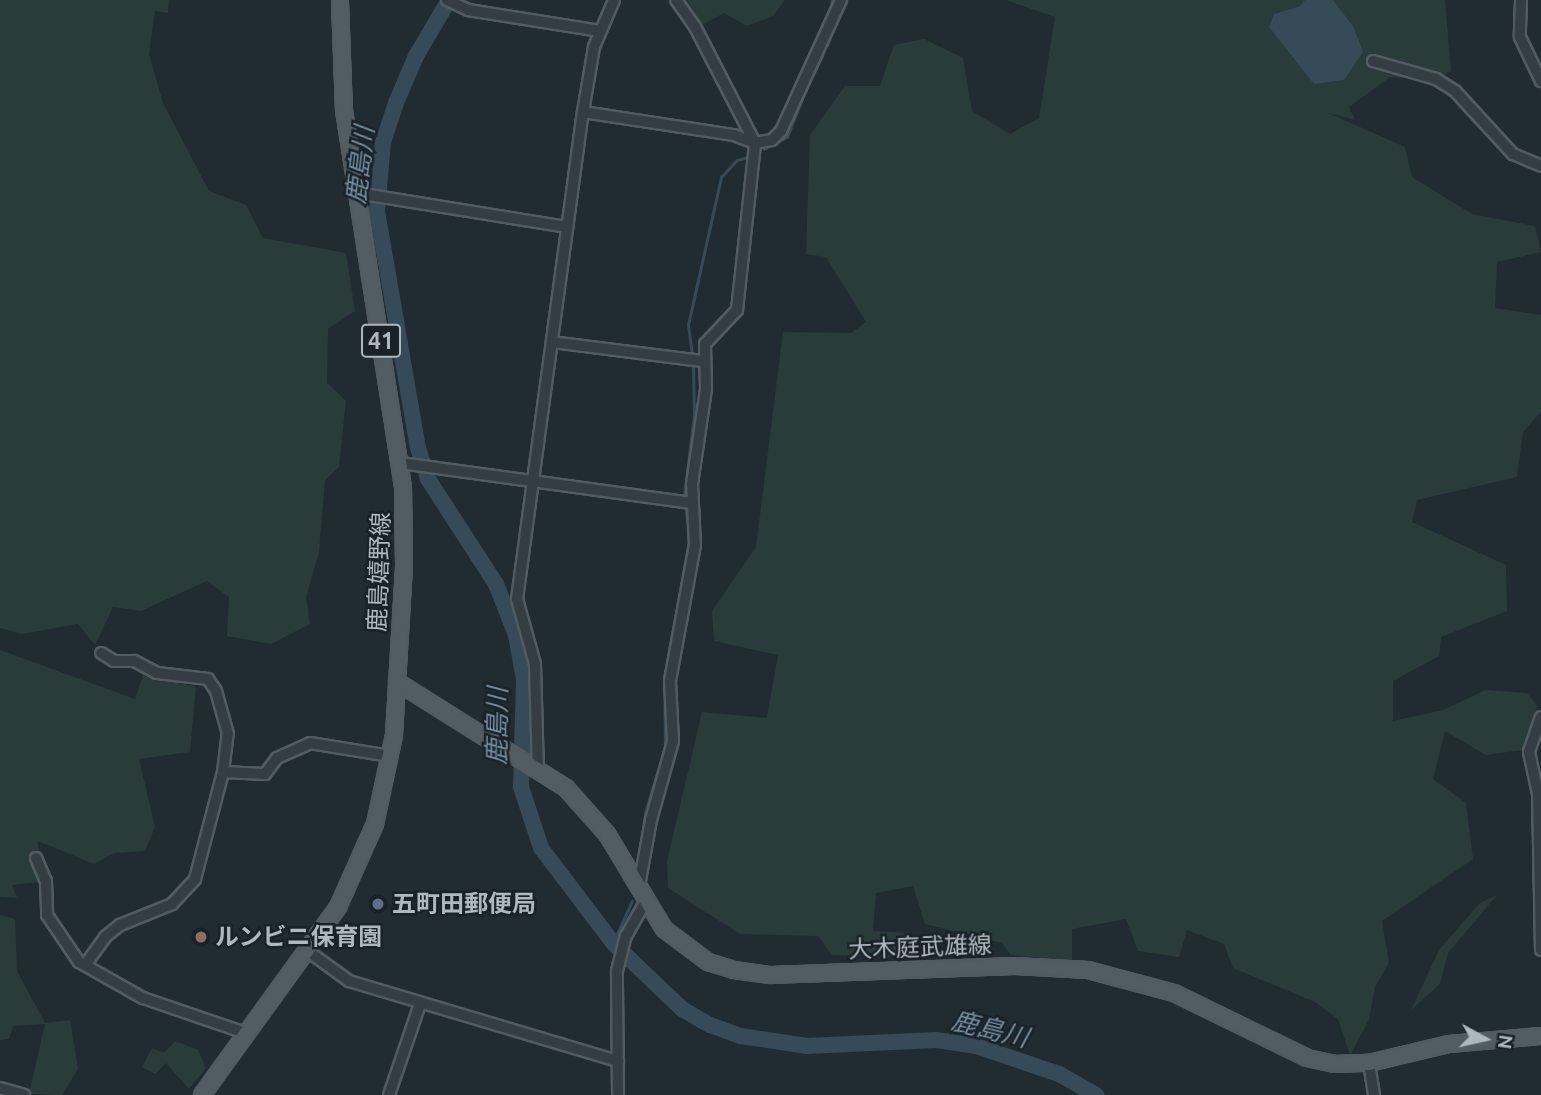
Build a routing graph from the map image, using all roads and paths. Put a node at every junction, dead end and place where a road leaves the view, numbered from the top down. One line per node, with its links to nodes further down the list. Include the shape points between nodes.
1 (340, 0): 14 (main road, 鹿島嬉野線 / 41, via 344,111)
2 (447, 0): 7 (street)
3 (614, 0): 8 (street)
4 (676, 0): 12 (street, via 695,27)
5 (841, 0): 12 (street, via 781,131 772,140)
6 (1521, 0): 10 (street, via 1520,37)
7 (461, 3): 8 (street)
8 (600, 31): 11 (street)
9 (1373, 61): 13 (street, via 1436,79 1455,91 1513,154)
10 (1541, 81)
11 (583, 112): 12 (street, via 734,135); 15 (street)
12 (755, 143): 17 (street, via 737,310 713,332)
13 (1541, 166)
14 (361, 194): 15 (street); 18 (main road, 鹿島嬉野線 / 41)
15 (567, 227): 16 (street)
16 (552, 342): 17 (street); 19 (street)
17 (703, 361): 20 (street, via 706,390)
18 (406, 463): 19 (street); 22 (main road, 鹿島嬉野線 / 41)
19 (532, 480): 20 (street); 28 (street, via 517,598 535,664)
20 (692, 503): 30 (street, via 695,545 670,681 673,741 651,820)
21 (101, 653): 27 (street, via 114,661 134,661 157,673 208,679 228,734)
22 (397, 682): 26 (main road, 鹿島嬉野線 / 41); 28 (main road, 大木庭武雄線)
23 (1541, 717): 24 (street)
24 (1529, 752): 25 (street); 31 (street, via 1538,794)
25 (1541, 752)
26 (390, 756): 27 (street, via 310,743 277,758 265,774); 32 (main road, 鹿島嬉野線 / 41, via 375,824 355,871)
27 (223, 772): 33 (street, via 195,879 172,904 120,925)
28 (538, 772): 30 (main road, 大木庭武雄線, via 566,788 589,811)
29 (36, 858): 33 (street, via 46,881 47,915)
30 (643, 893): 37 (street, via 620,957); 38 (main road, 大木庭武雄線, via 664,929 685,947 734,970 771,975 1015,966 1088,970 1174,993 1307,1058 1335,1064)
31 (1541, 950)
32 (309, 952): 34 (street, via 349,981); 35 (main road, 鹿島嬉野線 / 41)
33 (85, 965): 35 (street, via 143,998)
34 (420, 1004): 37 (street); 42 (street)
35 (248, 1034): 41 (main road, 鹿島嬉野線 / 41)
36 (1541, 1036): 38 (main road, 大木庭武雄線, via 1449,1044)
37 (618, 1061): 43 (street)
38 (1369, 1063): 44 (street)
39 (0, 1088): 40 (street)
40 (24, 1095)
41 (202, 1095)
42 (390, 1095)
43 (618, 1095)
44 (1374, 1095)

